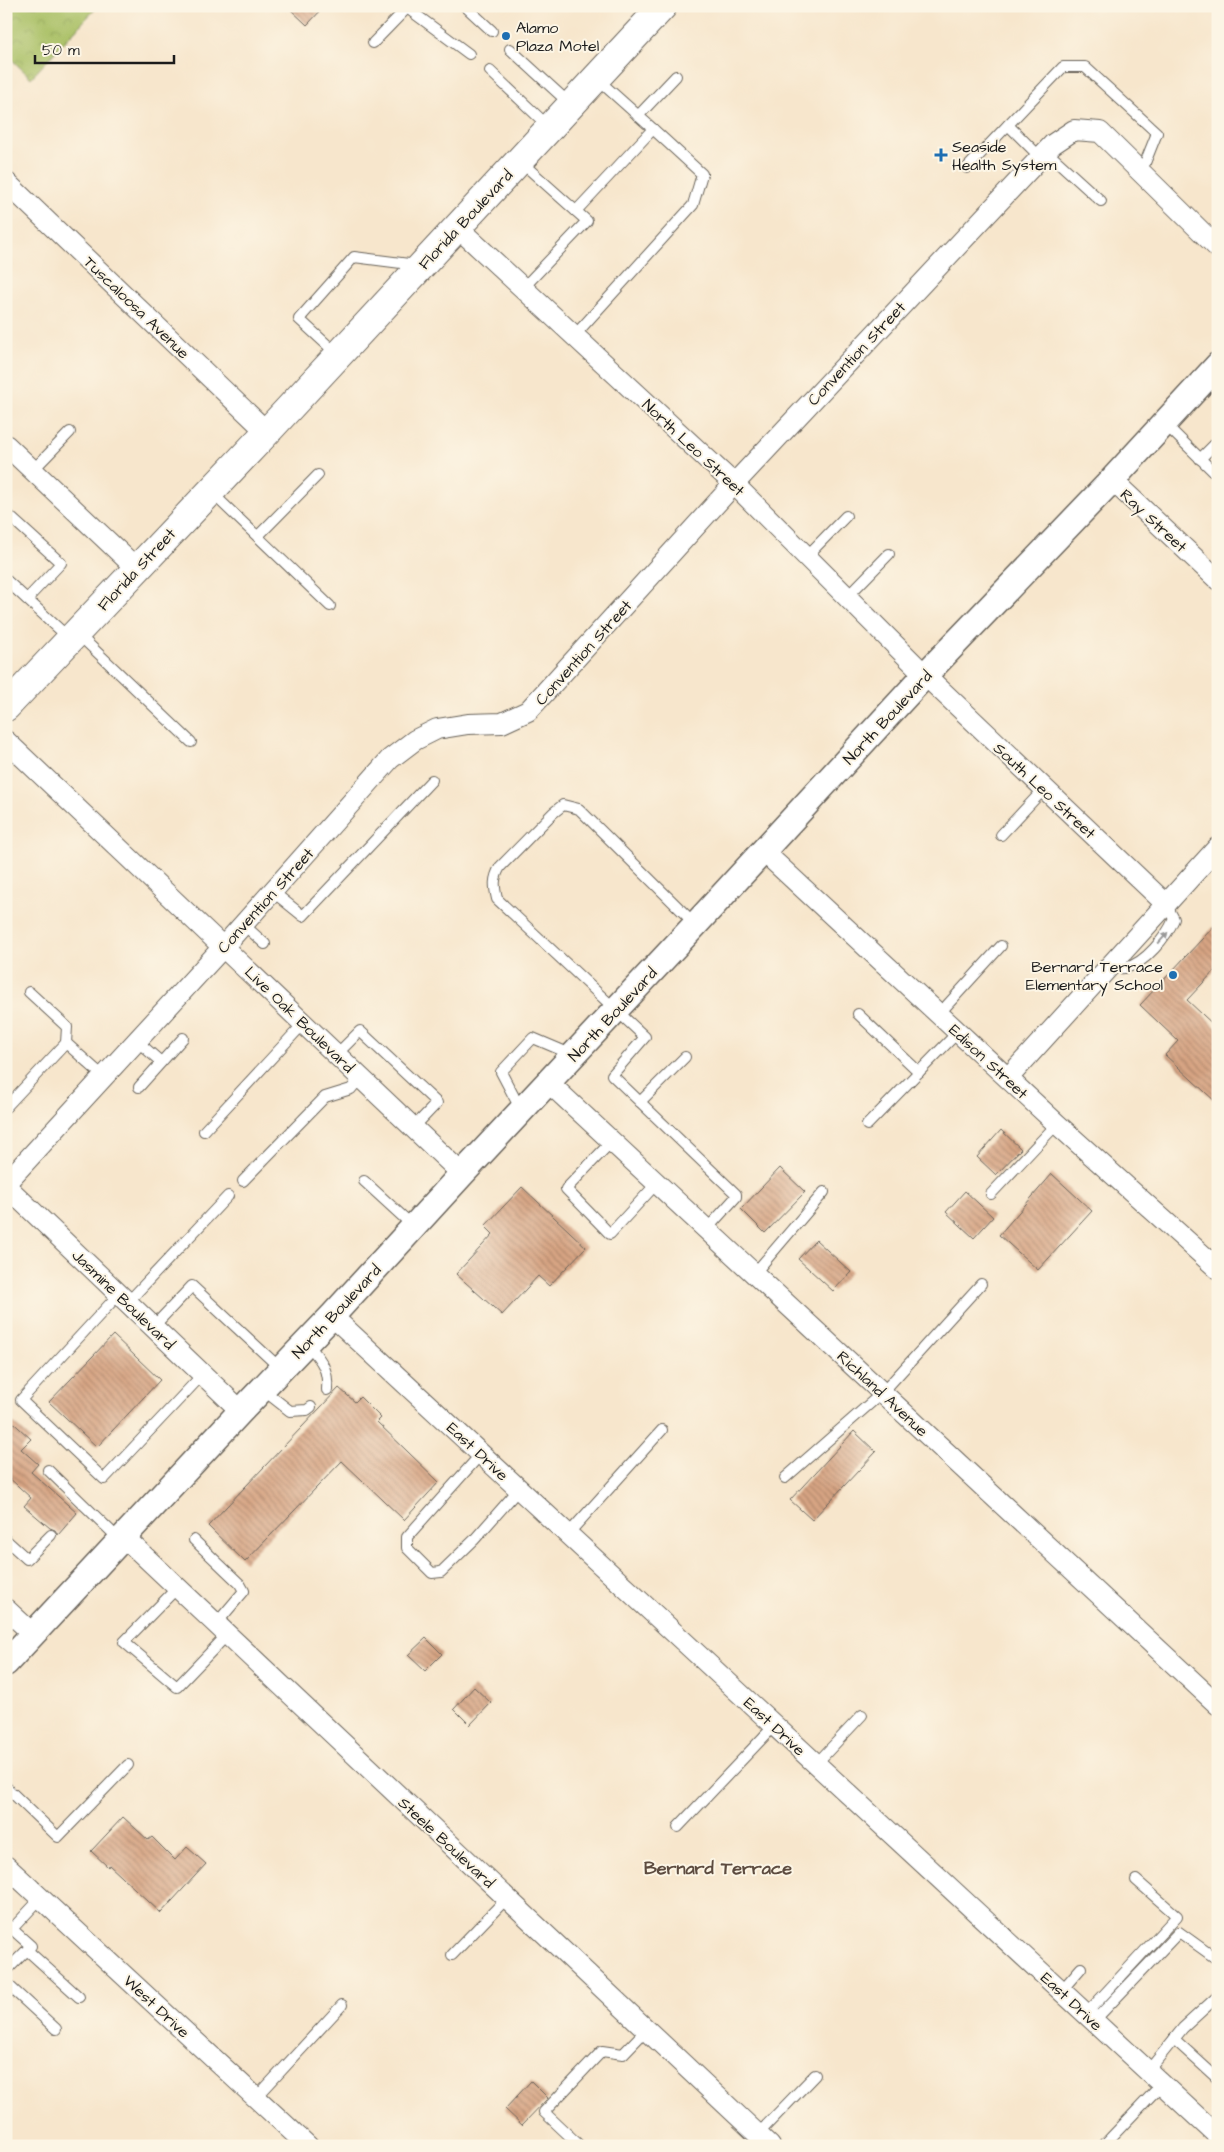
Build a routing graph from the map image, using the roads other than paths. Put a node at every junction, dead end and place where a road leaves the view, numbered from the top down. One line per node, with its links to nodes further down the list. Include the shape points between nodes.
1 (465, 6): 4 (lane)
2 (663, 6): 10 (main road, Florida Boulevard)
3 (408, 7): 5 (lane); 7 (lane)
4 (492, 31)
5 (373, 43)
6 (510, 48): 11 (lane)
7 (469, 54)
8 (490, 71): 14 (lane)
9 (676, 76): 12 (lane)
10 (596, 78): 11 (main road, Florida Boulevard); 12 (lane)
11 (571, 105): 14 (main road, Florida Boulevard)
12 (638, 116): 15 (lane)
13 (1008, 125): 16 (lane); 18 (lane); 19 (lane, via 1063,67 1085,67 1157,133)
14 (550, 128): 17 (main road, Florida Boulevard)
15 (653, 129): 22 (lane); 27 (lane, via 702,174 693,205)
16 (1043, 154): 19 (street, Convention Street, via 1074,130 1100,132); 21 (lane); 40 (street, Convention Street)
17 (519, 160): 22 (lane); 23 (main road, Florida Boulevard)
18 (967, 168)
19 (1141, 173): 24 (street)
20 (6, 182): 32 (street, Tuscaloosa Avenue)
21 (1101, 201)
22 (576, 211): 26 (lane, via 586,221)
23 (457, 227): 25 (main road, Florida Boulevard); 26 (street, North Leo Street)
24 (1218, 248)
25 (421, 266): 28 (main road, Florida Boulevard); 28 (lane, via 354,257 299,319)
26 (524, 286): 27 (street, North Leo Street)
27 (575, 335): 40 (street, North Leo Street)
28 (338, 355): 32 (main road, Florida Boulevard)
29 (1218, 365): 30 (street, North Boulevard)
30 (1164, 423): 35 (lane); 39 (street, North Boulevard)
31 (70, 432): 36 (lane)
32 (267, 432): 41 (main road, Florida Street)
33 (1218, 441): 35 (lane)
34 (6, 445): 36 (street)
35 (1200, 459): 38 (lane)
36 (33, 470): 47 (street)
37 (318, 475): 44 (lane)
38 (1218, 476)
39 (1112, 480): 49 (street, Ray Street); 54 (street, North Boulevard)
40 (734, 484): 46 (street, North Leo Street); 63 (street, Convention Street, via 528,712 502,723 437,729 415,740 390,759)
41 (210, 491): 44 (lane); 47 (main road, Florida Street)
42 (6, 513): 51 (lane, via 61,563)
43 (846, 516): 46 (lane)
44 (258, 536): 52 (lane)
45 (889, 554): 50 (lane)
46 (806, 556): 50 (street, North Leo Street)
47 (137, 569): 53 (main road, Florida Street)
48 (6, 580): 51 (lane)
49 (1218, 580)
50 (847, 598): 54 (street, North Leo Street)
51 (27, 599): 53 (lane)
52 (330, 606)
53 (73, 636): 55 (main road, Florida Street); 57 (lane)
54 (925, 675): 59 (street, South Leo Street); 62 (street, North Boulevard)
55 (6, 707)
56 (6, 740): 68 (street, Live Oak Boulevard)
57 (191, 742)
58 (432, 780): 63 (lane, via 303,916)
59 (1044, 789): 60 (lane); 64 (street, South Leo Street)
60 (1001, 835)
61 (1218, 847): 64 (street)
62 (763, 850): 66 (street, North Boulevard); 73 (street, Edison Street)
63 (272, 891): 65 (street, Convention Street)
64 (1166, 904): 86 (street)
65 (243, 924): 67 (lane); 68 (street, Convention Street)
66 (696, 924): 71 (street, North Boulevard); 71 (lane, via 574,806 563,805 553,813 500,868 494,877 497,899)
67 (265, 944)
68 (224, 946): 74 (street, Live Oak Boulevard); 77 (street, Convention Street)
69 (1001, 946): 73 (lane)
70 (29, 992): 78 (lane, via 67,1027)
71 (616, 1009): 80 (street, North Boulevard); 89 (lane, via 645,1037 612,1075)
72 (858, 1014): 83 (lane)
73 (939, 1014): 75 (street, Edison Street)
74 (304, 1023): 79 (street, Live Oak Boulevard); 95 (lane)
75 (958, 1032): 83 (lane); 86 (street, Edison Street)
76 (183, 1038): 82 (lane)
77 (137, 1040): 82 (lane); 84 (street, Convention Street)
78 (66, 1042): 84 (lane); 90 (lane)
79 (337, 1054): 85 (street, Live Oak Boulevard); 94 (lane, via 360,1031 436,1103)
80 (574, 1055): 87 (street, North Boulevard); 91 (lane, via 534,1038 501,1072)
81 (685, 1056): 89 (lane)
82 (161, 1062): 88 (lane)
83 (919, 1072): 93 (lane)
84 (104, 1077): 101 (street, Convention Street)
85 (361, 1077): 94 (street, Live Oak Boulevard); 98 (lane, via 351,1089 324,1097)
86 (1008, 1078): 92 (street, Edison Street)
87 (548, 1082): 91 (street, North Boulevard); 96 (street, Richland Avenue)
88 (139, 1087)
89 (640, 1102): 106 (lane, via 736,1194)
90 (6, 1108)
91 (522, 1110): 97 (street, North Boulevard)
92 (1057, 1124): 103 (lane); 107 (street, Edison Street)
93 (867, 1125)
94 (413, 1128): 97 (street, Live Oak Boulevard)
95 (204, 1131)
96 (612, 1141): 100 (street, Richland Avenue); 100 (lane, via 566,1189 610,1234)
97 (462, 1174): 105 (street, North Boulevard)
98 (243, 1181)
99 (364, 1181): 105 (lane)
100 (657, 1183): 106 (street, Richland Avenue)
101 (6, 1184): 110 (street, Jasmine Boulevard)
102 (824, 1192): 108 (lane)
103 (991, 1194)
104 (228, 1196): 110 (lane)
105 (414, 1227): 111 (street, North Boulevard)
106 (707, 1230): 108 (street, Richland Avenue)
107 (1218, 1269)
108 (754, 1274): 118 (street, Richland Avenue)
109 (981, 1284): 118 (lane)
110 (123, 1298): 112 (street, Jasmine Boulevard); 115 (lane, via 21,1400 104,1479)
111 (332, 1316): 113 (street, North Boulevard); 122 (street, East Drive)
112 (153, 1327): 114 (lane, via 192,1286); 115 (street, Jasmine Boulevard)
113 (307, 1343): 114 (street, North Boulevard); 117 (lane, via 329,1377)
114 (281, 1370): 116 (street, North Boulevard)
115 (203, 1374): 120 (street, Jasmine Boulevard)
116 (262, 1389): 119 (lane, via 290,1411); 120 (street, North Boulevard)
117 (328, 1390)
118 (882, 1393): 124 (lane); 136 (street, Richland Avenue)
119 (311, 1407)
120 (241, 1411): 129 (street, North Boulevard)
121 (662, 1430): 127 (lane)
122 (481, 1454): 125 (street, East Drive); 125 (lane, via 407,1537 407,1548 432,1573 441,1572)
123 (48, 1470): 129 (lane)
124 (785, 1478)
125 (519, 1489): 127 (street, East Drive)
126 (51, 1534): 128 (lane, via 27,1560)
127 (568, 1534): 138 (street, East Drive)
128 (6, 1540)
129 (123, 1540): 131 (street, Steele Boulevard); 134 (street, North Boulevard)
130 (194, 1540): 133 (lane, via 244,1591)
131 (177, 1588): 133 (street, Steele Boulevard); 133 (lane, via 124,1642 177,1687)
132 (6, 1609): 134 (street)
133 (222, 1630): 146 (street, Steele Boulevard)
134 (32, 1634): 135 (street, North Boulevard)
135 (6, 1663)
136 (1218, 1705)
137 (862, 1715): 139 (lane)
138 (774, 1726): 139 (street, East Drive); 142 (lane)
139 (816, 1764): 154 (street, East Drive)
140 (128, 1765): 141 (lane, via 58,1837)
141 (6, 1787)
142 (678, 1827)
143 (6, 1866): 145 (street, West Drive)
144 (1136, 1880): 158 (lane, via 1177,1916)
145 (41, 1898): 147 (lane); 165 (street, West Drive)
146 (507, 1898): 149 (lane); 160 (street, Steele Boulevard)
147 (9, 1926): 148 (lane, via 31,1946)
148 (27, 1950): 152 (lane); 156 (lane)
149 (452, 1955)
150 (1218, 1960): 158 (lane, via 1180,1932)
151 (1081, 1968): 154 (lane)
152 (6, 1971)
153 (6, 1983): 159 (lane)
154 (1061, 1991): 158 (street, East Drive)
155 (1218, 1996): 161 (lane)
156 (79, 1997)
157 (342, 2006): 165 (lane)
158 (1090, 2018): 163 (street, East Drive)
159 (56, 2028)
160 (647, 2030): 167 (street, Steele Boulevard); 168 (lane, via 623,2054 602,2051 544,2112)
161 (1174, 2039): 163 (lane); 164 (lane)
162 (816, 2075): 167 (lane)
163 (1155, 2078): 166 (street, East Drive); 170 (lane)
164 (1218, 2079)
165 (256, 2098): 169 (street, West Drive)
166 (1218, 2136)
167 (764, 2140)
168 (578, 2144)
169 (308, 2146)
170 (1103, 2146)

